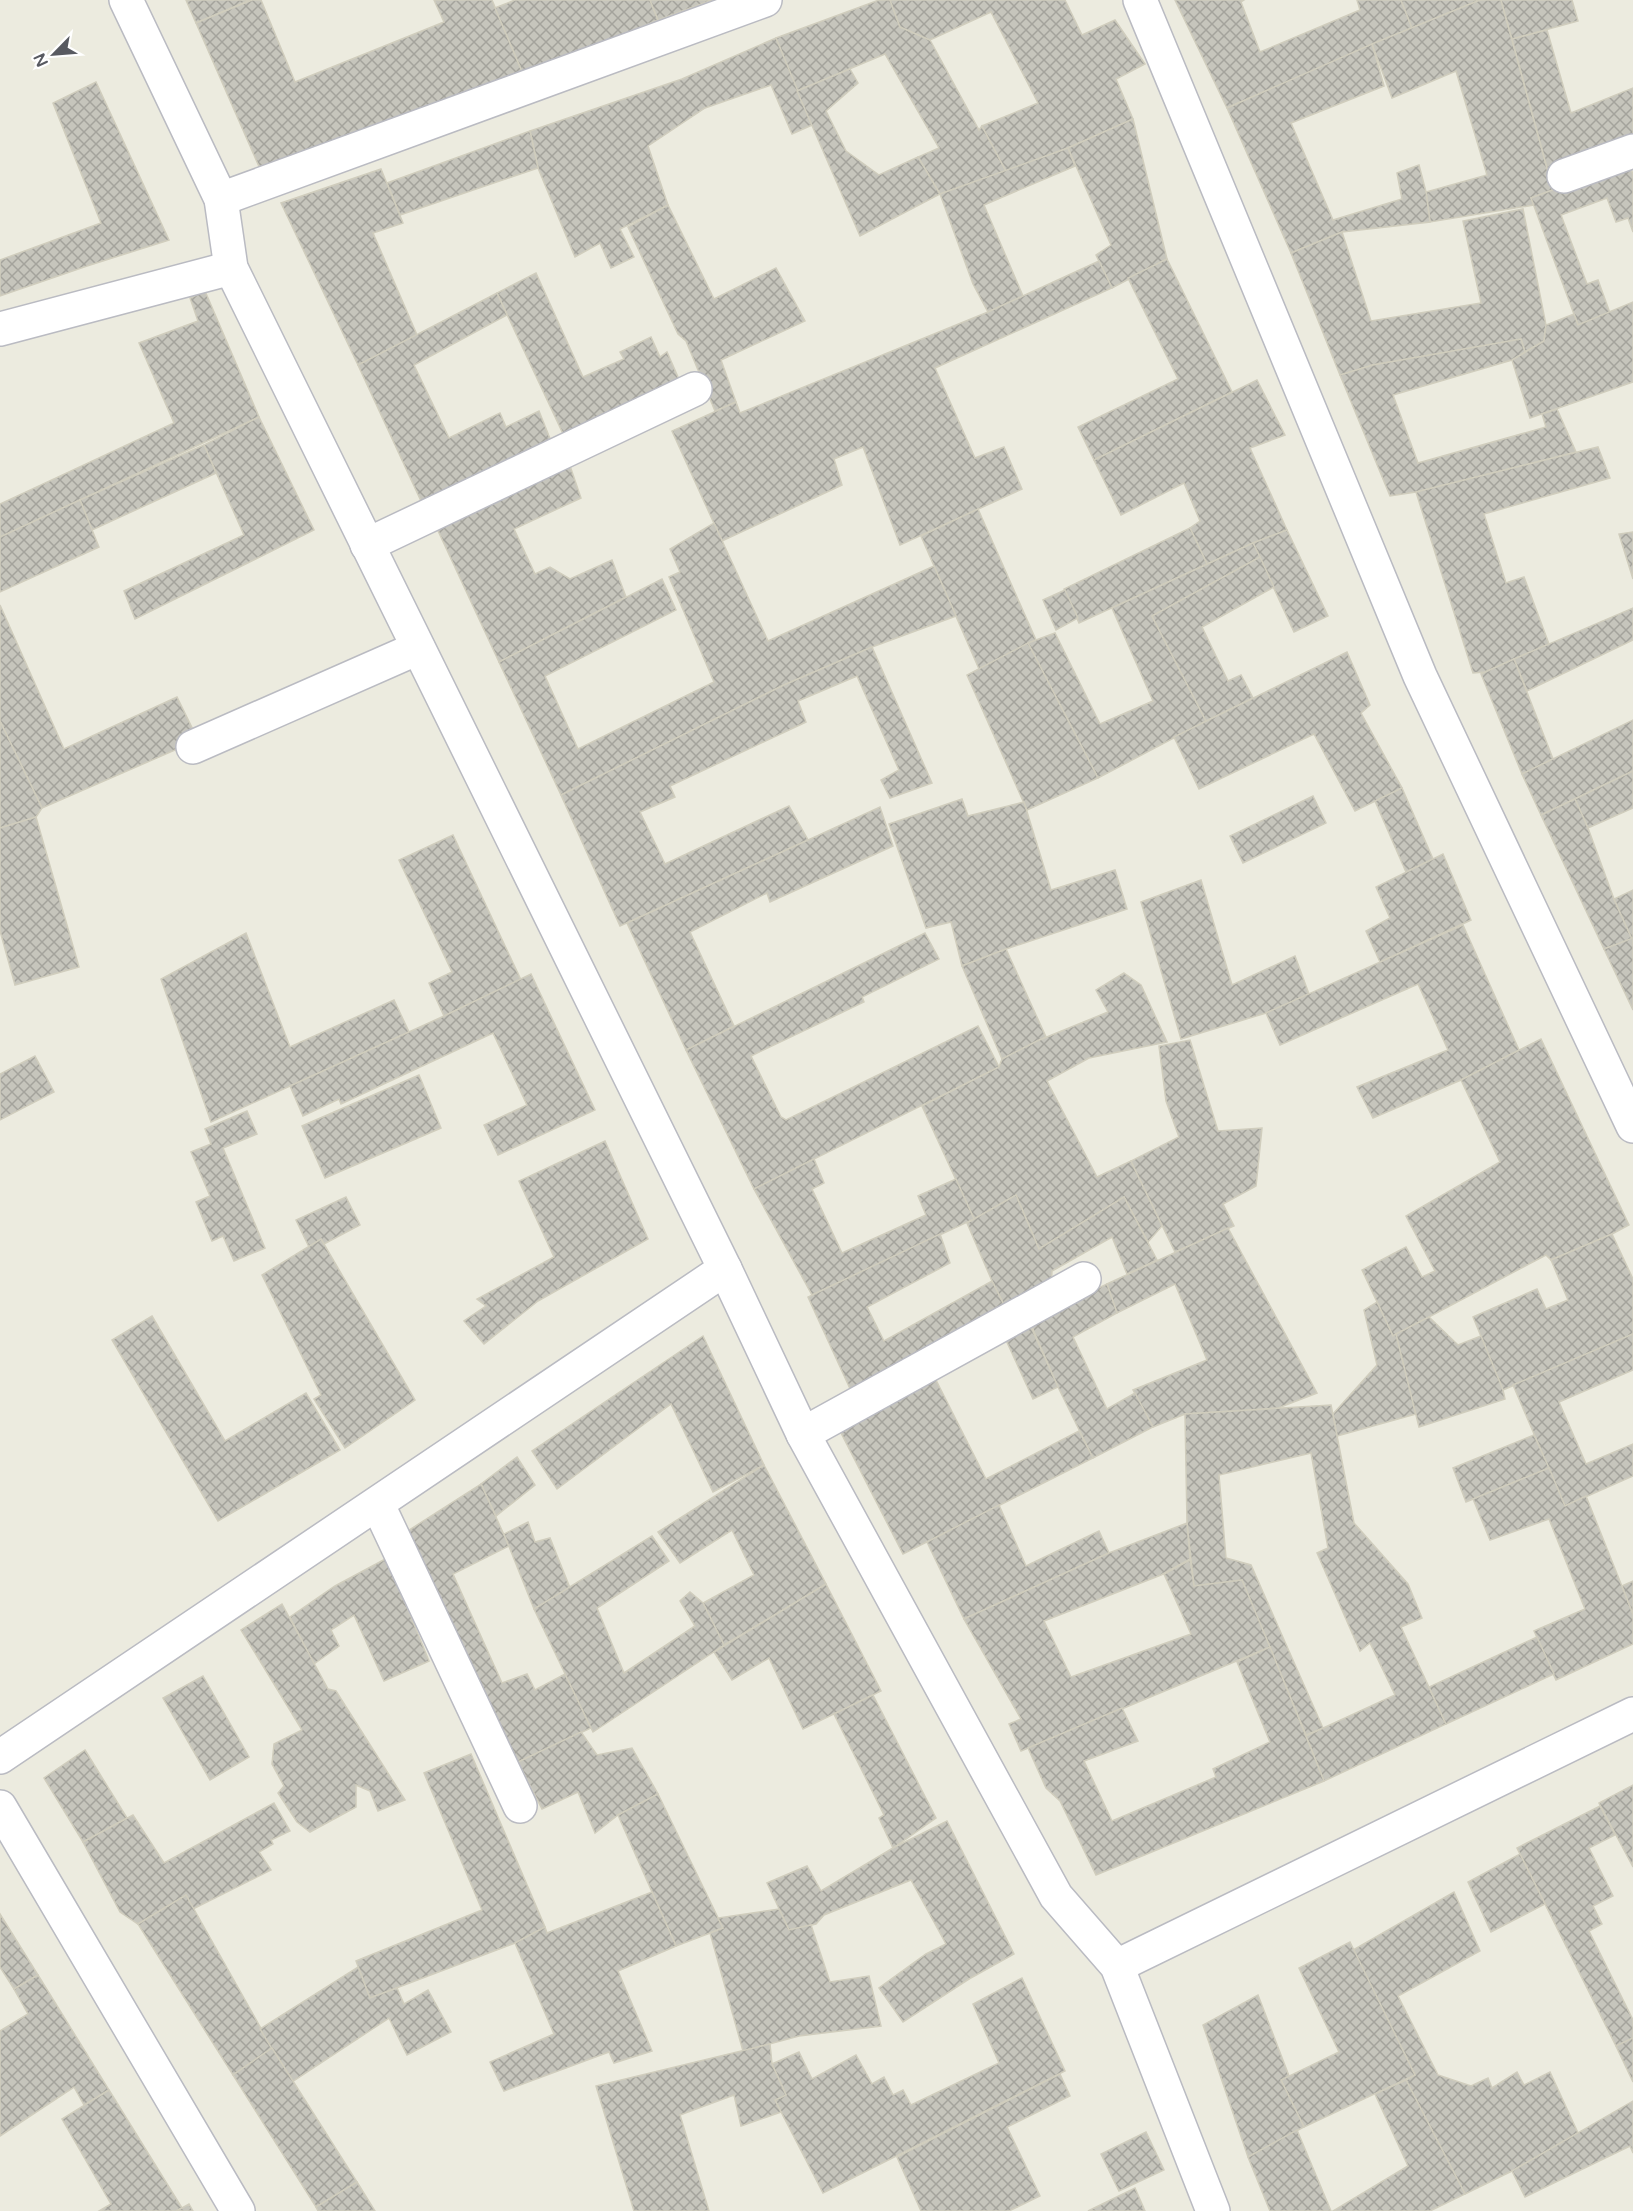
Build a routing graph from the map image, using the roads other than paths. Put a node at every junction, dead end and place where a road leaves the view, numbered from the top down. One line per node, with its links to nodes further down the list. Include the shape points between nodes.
1 (126, 0): 6 (street)
2 (765, 0): 6 (street)
3 (1140, 0): 13 (street, via 1420,676)
4 (1633, 152): 5 (street)
5 (1564, 176)
6 (221, 199): 7 (street)
7 (231, 268): 8 (street); 10 (street)
8 (0, 329)
9 (694, 388): 10 (street)
10 (367, 544): 11 (street)
11 (418, 648): 12 (street); 14 (street)
12 (193, 747)
13 (1633, 1126)
14 (725, 1269): 16 (street); 17 (street)
15 (1084, 1280): 16 (street)
16 (803, 1434): 22 (street, via 1056,1896)
17 (378, 1505): 19 (street); 20 (street)
18 (1633, 1714): 22 (street)
19 (0, 1757)
20 (520, 1806)
21 (0, 1807): 23 (street)
22 (1117, 1966): 24 (street)
23 (238, 2211)
24 (1213, 2211)

